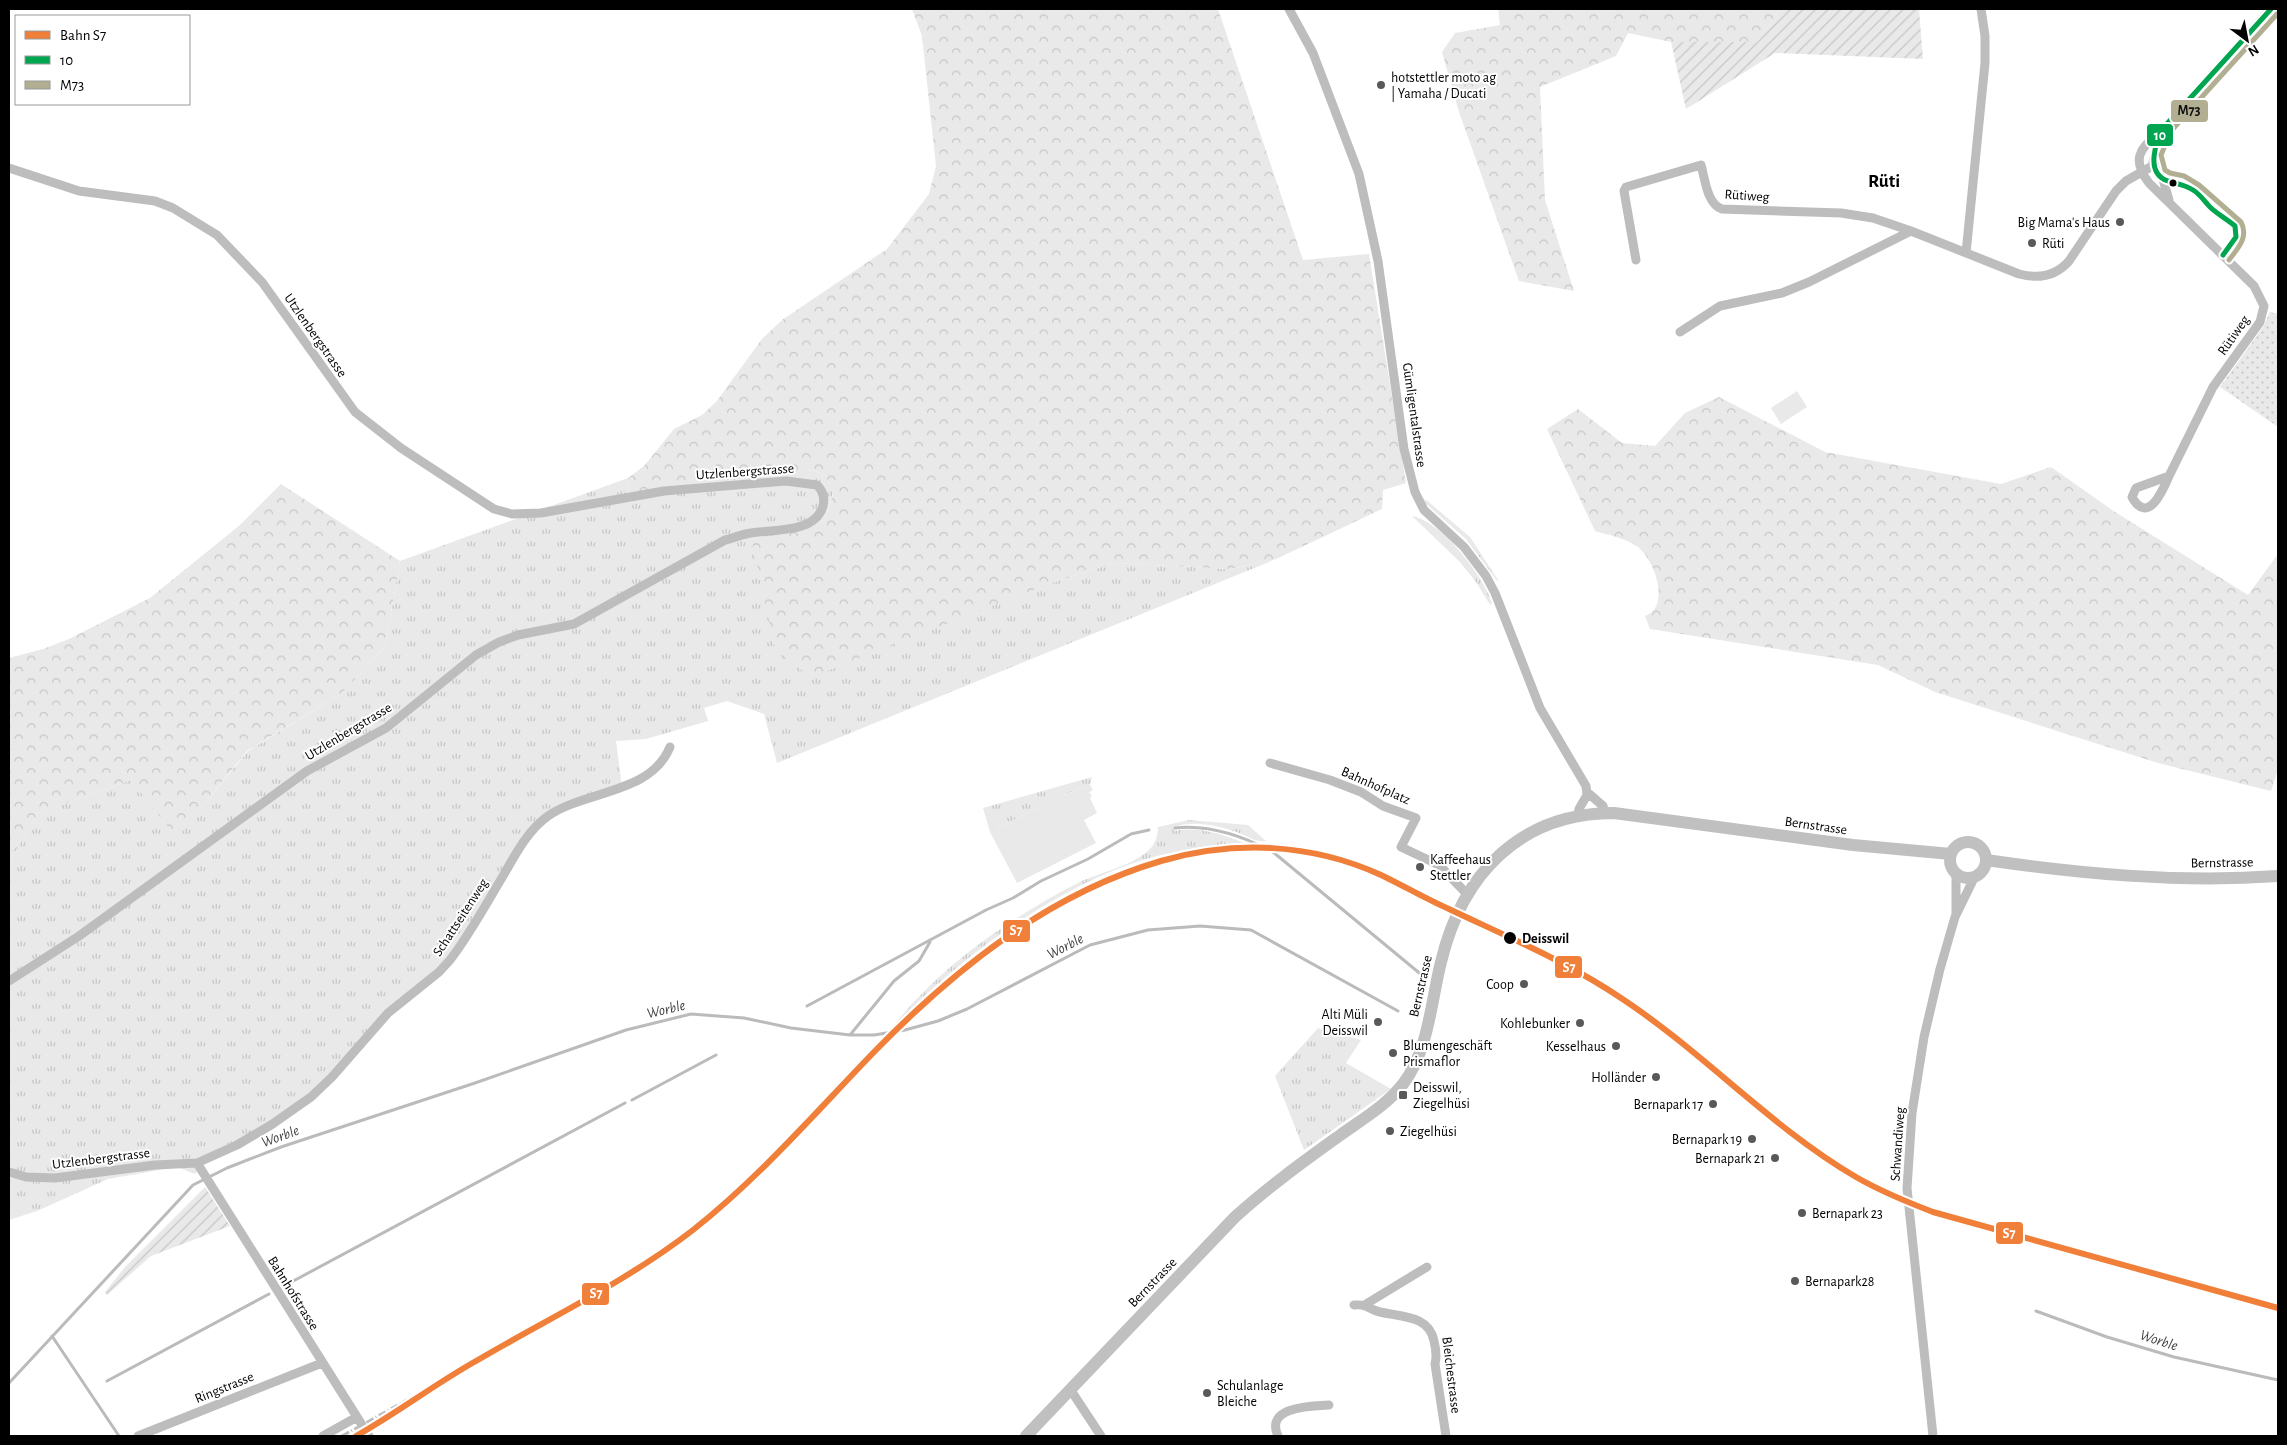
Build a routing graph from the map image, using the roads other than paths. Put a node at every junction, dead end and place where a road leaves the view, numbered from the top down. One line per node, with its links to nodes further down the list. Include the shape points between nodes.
1 (1289, 9): 16 (street, Gümligentalstrasse, via 1313,53 1359,174 1378,261 1404,448 1415,492 1424,510 1464,547 1486,576 1540,708 1584,781)
2 (1981, 9): 10 (street, via 1985,63)
3 (2271, 9): 4 (street)
4 (2160, 133): 5 (street, via 2153,156); 7 (street, via 2141,151 2138,162)
5 (2154, 165): 7 (street, Rütiweg); 8 (street, Rütiweg, via 2162,176)
6 (9, 168): 26 (street, Utzlenbergstrasse, via 79,191 155,201 173,208 217,235 262,282 333,384 361,417 401,448 494,509 512,514 541,513 664,490 786,481 818,485 824,498 822,509 808,523 725,540 574,624 518,635 476,655 386,728 307,771 79,936)
7 (2141, 172): 8 (street, Rütiweg); 10 (street, Rütiweg, via 2116,191 2069,261 2051,274 2024,275)
8 (2170, 202): 13 (street, Rütiweg, via 2254,286 2264,306 2260,322 2213,387)
9 (1911, 231): 10 (street, Rütiweg); 11 (street, Rütiweg, via 1881,220 1841,213 1722,209 1712,201 1701,165 1626,187 1624,192); 12 (street, via 1782,293 1720,306)
10 (1966, 253)
11 (1636, 260)
12 (1680, 332)
13 (2169, 476)
14 (670, 747): 27 (street, Schattseitenweg, via 660,765 635,781 568,806 540,823 516,854 458,949 439,972 388,1013 332,1078 311,1097 251,1138)
15 (1270, 763): 24 (street, Bahnhofplatz, via 1346,786 1383,806 1416,818 1401,847 1439,865)
16 (1587, 792): 17 (street, Gümligentalstrasse, via 1603,806); 18 (street, via 1578,808)
17 (1605, 813): 18 (main road, Bernstrasse); 19 (main road, Bernstrasse, via 1649,816 1853,845)
18 (1578, 816): 24 (main road, Bernstrasse, via 1540,827 1513,842 1493,860)
19 (1951, 854): 20 (main road, via 1960,843 1970,842 1983,850); 21 (main road, via 1951,864)
20 (1986, 860): 22 (main road, via 1983,870); 23 (main road, Bernstrasse, via 2130,877 2234,879)
21 (1956, 873): 22 (main road, via 1965,877); 25 (street, Schwandiweg)
22 (1975, 876): 25 (street, Schwandiweg)
23 (2278, 876)
24 (1468, 895): 33 (main road, Bernstrasse, via 1446,942 1418,1058 1404,1083 1383,1104 1241,1211)
25 (1956, 917): 43 (street, Schwandiweg, via 1922,1046 1907,1170)
26 (9, 982)
27 (200, 1167): 28 (street, Utzlenbergstrasse, via 155,1165 55,1178 26,1177); 32 (street, Bahnhofstrasse)
28 (9, 1172)
29 (1427, 1267): 30 (street, Bleichestrasse)
30 (1366, 1304): 31 (street, Bleichestrasse); 42 (street, Bleichestrasse, via 1376,1311 1423,1322 1432,1332)
31 (1354, 1305)
32 (322, 1363): 35 (street, Bahnhofstrasse); 36 (street, Ringstrasse)
33 (1070, 1388): 39 (main road, Bernstrasse); 40 (street)
34 (1329, 1405): 41 (street, via 1288,1411 1278,1423)
35 (357, 1418): 37 (street); 38 (street, Bahnhofstrasse)
36 (138, 1436)
37 (324, 1436)
38 (369, 1436)
39 (1026, 1436)
40 (1101, 1436)
41 (1278, 1436)
42 (1446, 1436)
43 (1933, 1436)

